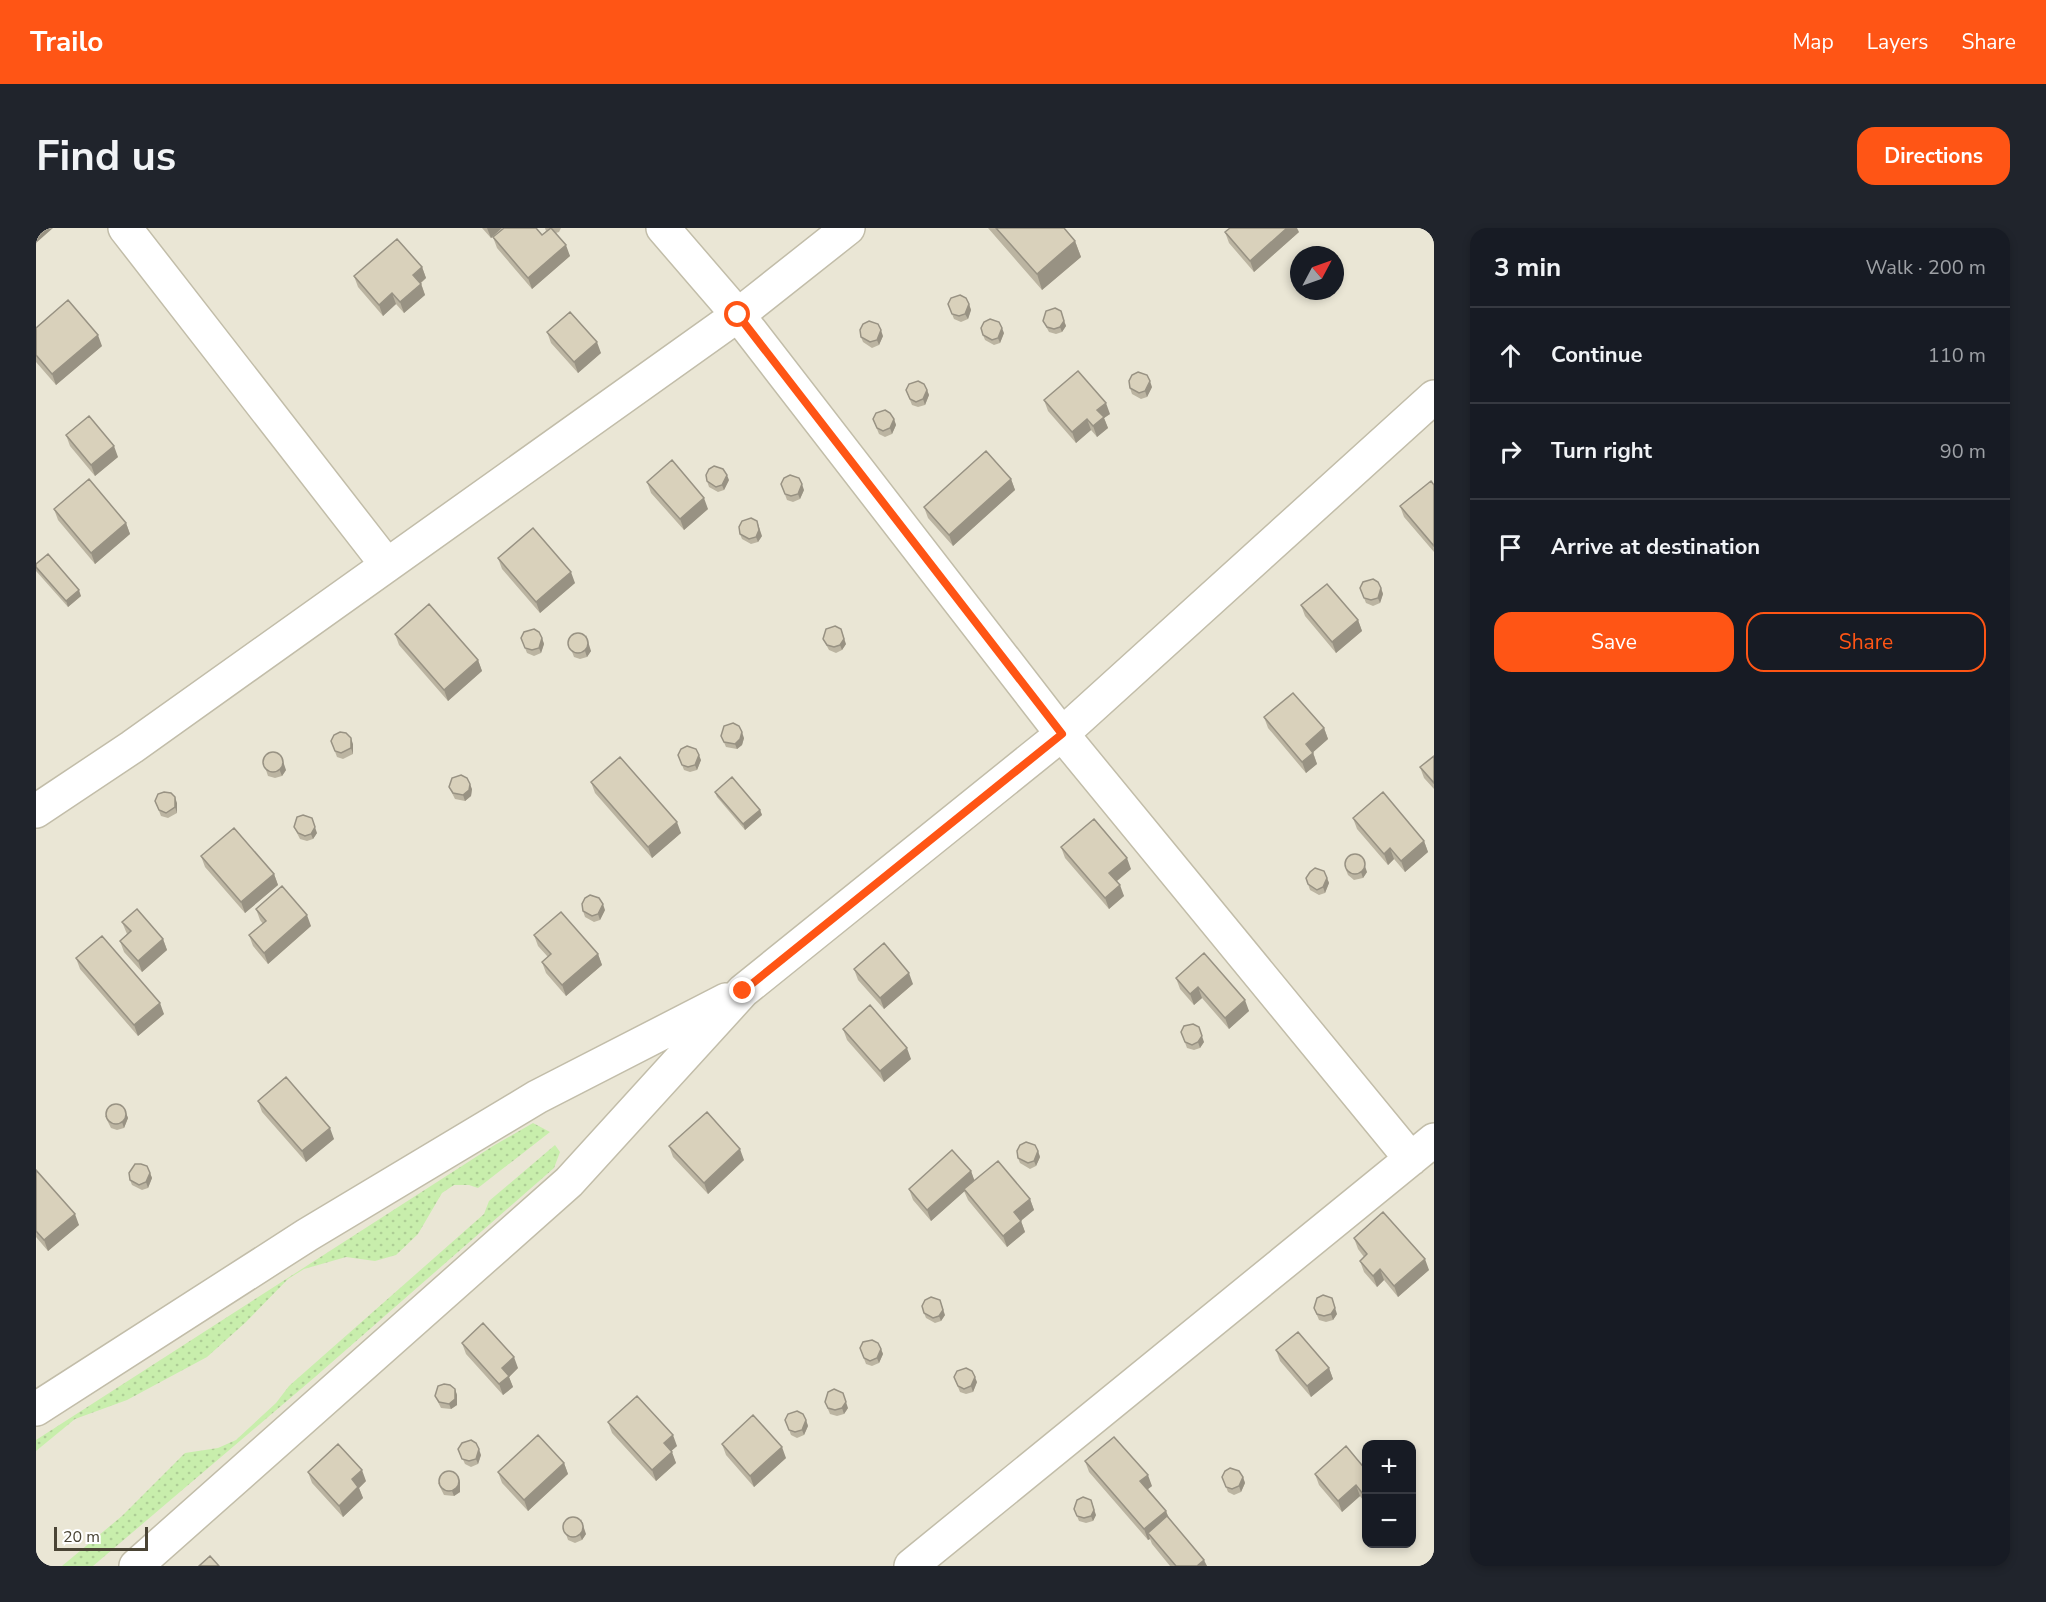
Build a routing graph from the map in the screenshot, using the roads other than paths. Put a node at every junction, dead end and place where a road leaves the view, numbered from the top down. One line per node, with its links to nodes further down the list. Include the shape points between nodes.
1 (124, 228): 6 (street)
2 (663, 228): 4 (street)
3 (848, 228): 4 (street)
4 (738, 315): 6 (street); 7 (street)
5 (1434, 397): 7 (street)
6 (387, 565): 8 (street)
7 (1062, 734): 9 (street); 10 (street)
8 (36, 811)
9 (743, 991): 11 (street, via 537,1097 307,1235); 12 (street, via 569,1182)
10 (1423, 1149): 13 (street)
11 (36, 1409)
12 (136, 1566)
13 (911, 1566)

